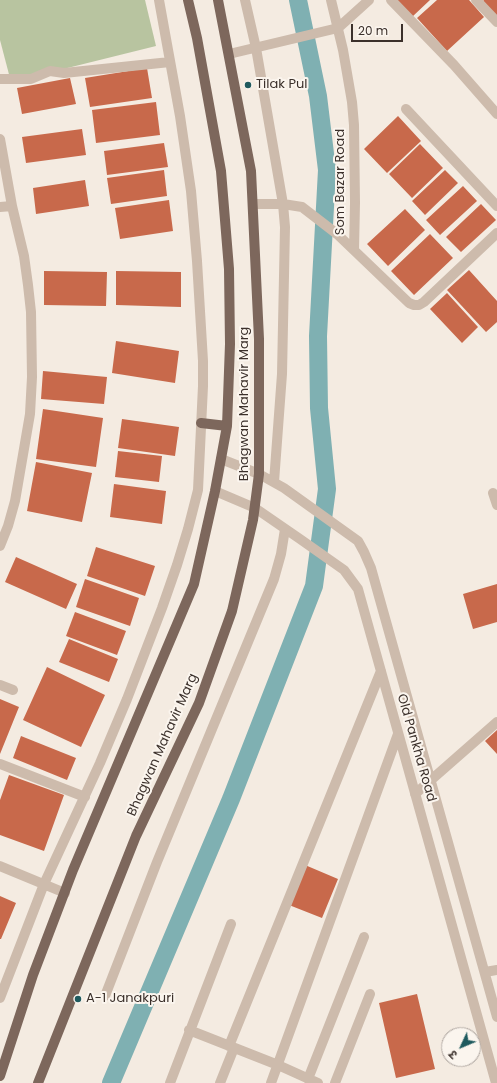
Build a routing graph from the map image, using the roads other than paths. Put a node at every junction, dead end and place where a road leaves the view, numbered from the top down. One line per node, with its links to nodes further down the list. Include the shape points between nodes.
1 (159, 0): 13 (street)
2 (188, 0): 26 (main road, Bhagwan Mahavir Marg, via 221,171 229,269)
3 (218, 0): 12 (main road, Bhagwan Mahavir Marg)
4 (245, 0): 11 (street)
5 (331, 0): 10 (street, Som Bazar Road)
6 (369, 0): 10 (street)
7 (391, 0): 16 (street)
8 (476, 0): 9 (street)
9 (497, 22)
10 (338, 28): 11 (street); 24 (street, Som Bazar Road, via 354,124)
11 (256, 47): 12 (street); 19 (street)
12 (229, 54): 18 (main road, Bhagwan Mahavir Marg, via 251,171)
13 (170, 62): 14 (street, via 64,74 50,71 31,78); 25 (street, via 191,191 203,361)
14 (0, 79)
15 (406, 109): 21 (street)
16 (497, 114)
17 (0, 138): 20 (street)
18 (253, 204): 19 (street, Som Bazar Road); 28 (main road, Bhagwan Mahavir Marg, via 259,339)
19 (283, 204): 24 (street, Som Bazar Road, via 302,207); 29 (street, via 285,227 282,374)
20 (12, 206): 22 (street); 35 (street, via 28,285 32,377 30,414 17,486 8,526)
21 (497, 206)
22 (0, 207)
23 (497, 233): 24 (street, via 419,305 409,303)
24 (354, 250)
25 (201, 423): 26 (main road); 44 (street, via 198,490 188,529 128,699)
26 (227, 426): 27 (main road, Bhagwan Mahavir Marg)
27 (221, 459): 28 (street, Old Pankha Road); 30 (main road, Bhagwan Mahavir Marg)
28 (259, 474): 29 (street, Old Pankha Road); 33 (main road, Bhagwan Mahavir Marg)
29 (274, 482): 42 (street, Old Pankha Road, via 344,530 358,541 364,552 371,568)
30 (215, 490): 33 (street, Old Pankha Road); 47 (main road, Bhagwan Mahavir Marg, via 194,584)
31 (493, 493): 32 (street)
32 (497, 505)
33 (255, 508): 34 (street, Old Pankha Road); 61 (main road, Bhagwan Mahavir Marg, via 232,611 199,703 136,836)
34 (285, 529): 36 (street, Old Pankha Road, via 344,570 358,590); 53 (street, via 274,580 157,862)
35 (0, 546)
36 (381, 671): 40 (street, Old Pankha Road); 57 (street)
37 (0, 685): 38 (street)
38 (13, 690)
39 (497, 722): 42 (street)
40 (398, 734): 43 (street, Old Pankha Road); 58 (street)
41 (0, 764): 44 (street)
42 (431, 780): 43 (street); 51 (street, Old Pankha Road)
43 (415, 794): 67 (street, Old Pankha Road)
44 (85, 797): 46 (street)
45 (0, 866): 46 (street)
46 (44, 884): 47 (street); 54 (street)
47 (65, 893): 59 (main road, Bhagwan Mahavir Marg, via 33,974)
48 (231, 924): 56 (street)
49 (364, 936): 60 (street)
50 (497, 970): 51 (street)
51 (484, 972): 55 (street, Old Pankha Road)
52 (370, 994): 66 (street)
53 (105, 996)
54 (0, 998)
55 (497, 1017)
56 (189, 1030): 57 (street); 62 (street)
57 (232, 1047): 58 (street); 63 (street)
58 (278, 1065): 60 (street); 64 (street)
59 (0, 1076)
60 (308, 1079): 65 (street)
61 (38, 1083)
62 (170, 1083)
63 (220, 1083)
64 (271, 1083)
65 (318, 1083)
66 (335, 1083)
67 (496, 1083)

